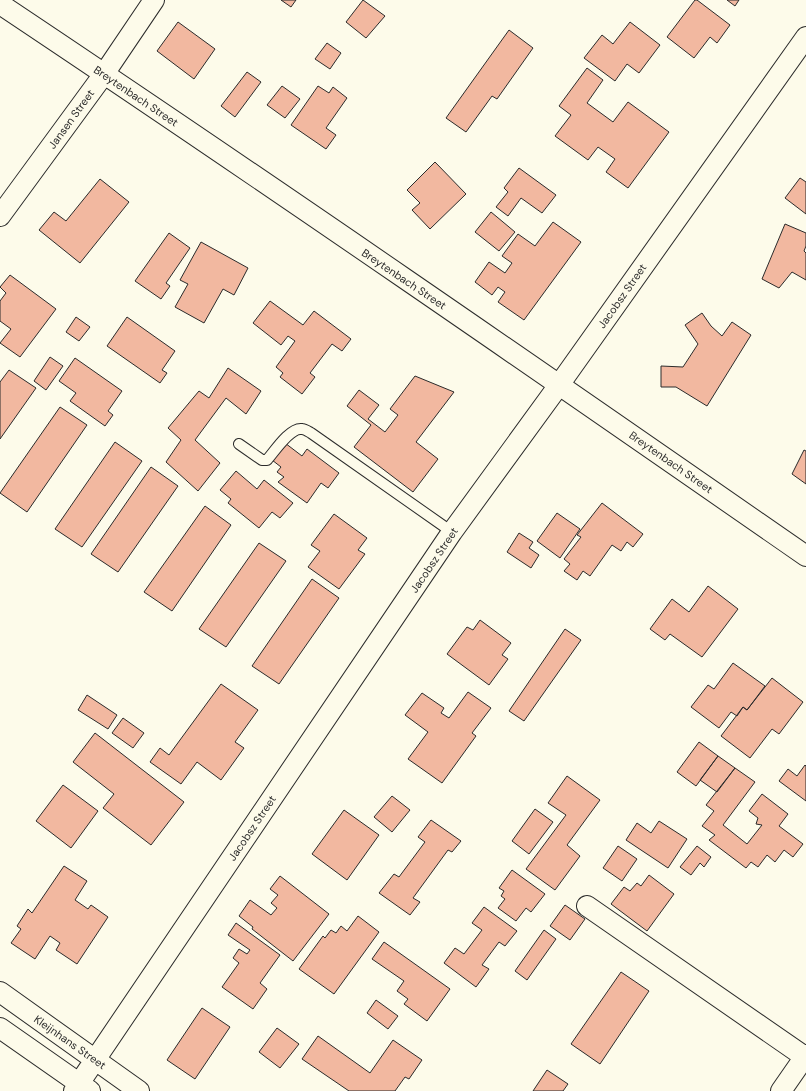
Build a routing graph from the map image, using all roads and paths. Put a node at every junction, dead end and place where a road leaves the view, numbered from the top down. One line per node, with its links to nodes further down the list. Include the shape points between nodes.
1 (154, 0): 4 (street, Jansen Street)
2 (0, 4): 4 (street, Breytenbach Street)
3 (806, 37): 6 (street, Jacobsz Street)
4 (104, 74): 5 (street, Jansen Street); 6 (street, Breytenbach Street)
5 (0, 216)
6 (559, 385): 8 (street, Jacobsz Street); 9 (street, Breytenbach Street)
7 (239, 444): 8 (lane, via 262,460 267,460 286,436 302,429)
8 (452, 532): 14 (street, Jacobsz Street)
9 (806, 556)
10 (587, 906): 13 (street)
11 (0, 992): 14 (street, Kleijnhans Street)
12 (0, 1028): 15 (street)
13 (806, 1056): 17 (street)
14 (95, 1060): 15 (street, Jacobsz Street); 16 (street, Kleijnhans Street)
15 (81, 1088)
16 (139, 1091)
17 (782, 1091)

